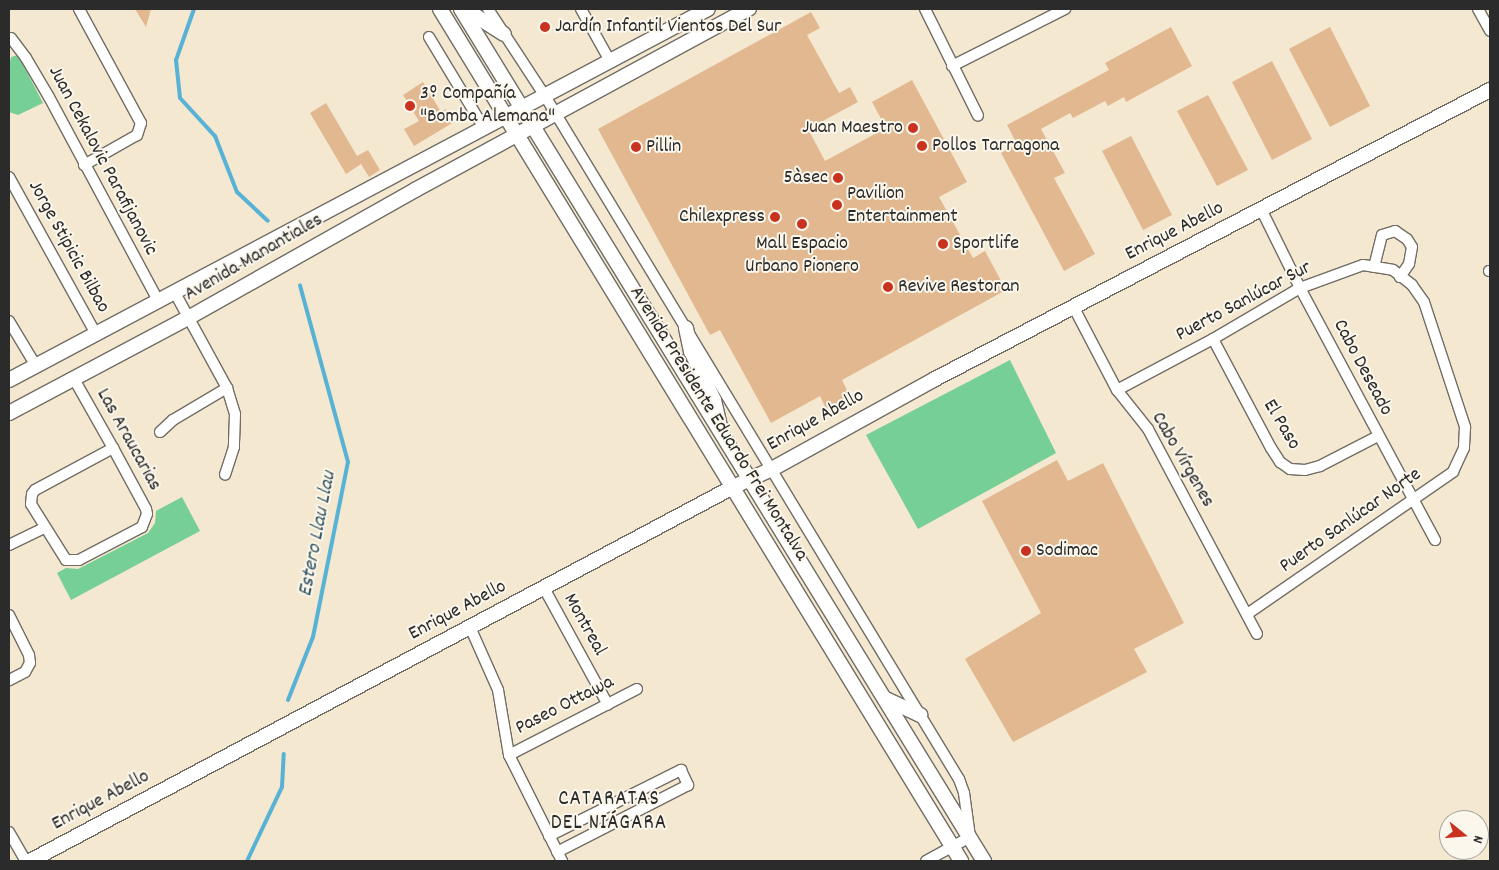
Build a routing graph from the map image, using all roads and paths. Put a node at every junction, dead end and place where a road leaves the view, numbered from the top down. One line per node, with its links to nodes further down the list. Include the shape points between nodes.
1 (79, 9): 26 (street, via 141,123 137,135)
2 (440, 9): 21 (main road, Avenida Presidente Eduardo Frei Montalva)
3 (463, 9): 12 (main road); 19 (main road, Avenida Presidente Eduardo Frei Montalva)
4 (488, 9): 12 (street, Avenida Presidente Eduardo Frei Montalva)
5 (581, 9): 15 (street)
6 (708, 9): 15 (main road, Avenida Manantiales)
7 (749, 9): 20 (main road, Avenida Manantiales)
8 (925, 9): 16 (street)
9 (1065, 9): 16 (street)
10 (1478, 9): 11 (street)
11 (1490, 31)
12 (504, 34): 18 (street, Avenida Presidente Eduardo Frei Montalva)
13 (429, 37): 24 (street)
14 (9, 39): 26 (street, Juan Cekalovic Parafijanovic, via 26,58)
15 (610, 61): 18 (main road, Avenida Manantiales)
16 (952, 66): 22 (street)
17 (1490, 90): 28 (main road, Enrique Abello)
18 (545, 96): 19 (main road, Avenida Manantiales); 20 (street, Avenida Presidente Eduardo Frei Montalva)
19 (524, 107): 21 (main road, Avenida Manantiales); 23 (main road, Avenida Presidente Eduardo Frei Montalva)
20 (555, 114): 23 (main road, Avenida Manantiales); 37 (street, Avenida Presidente Eduardo Frei Montalva)
21 (507, 116): 24 (main road, Avenida Manantiales); 25 (main road, Avenida Presidente Eduardo Frei Montalva)
22 (978, 116)
23 (534, 125): 25 (main road, Avenida Manantiales); 47 (main road, Avenida Presidente Eduardo Frei Montalva)
24 (484, 128): 32 (main road, Avenida Manantiales)
25 (517, 134): 35 (main road, Avenida Manantiales); 53 (main road, Avenida Presidente Eduardo Frei Montalva)
26 (84, 165): 33 (street, Juan Cekalovic Parafijanovic)
27 (9, 177): 38 (street, Jorge Stipicic Bilbao)
28 (1262, 211): 31 (street, Cabo Deseado); 34 (main road, Enrique Abello)
29 (1374, 267): 30 (street, Puerto Sanlúcar Sur); 30 (street, via 1382,235 1395,231 1412,247 1409,264); 31 (street, Puerto Sanlúcar Sur, via 1362,264)
30 (1397, 274): 54 (street, Puerto Sanlúcar Norte, via 1412,285 1424,302 1464,427 1464,448 1453,472)
31 (1300, 288): 39 (street, Puerto Sanlúcar Sur); 48 (street, Cabo Deseado)
32 (175, 294): 33 (main road, Avenida Manantiales); 35 (street)
33 (159, 302): 38 (main road, Avenida Manantiales)
34 (1073, 306): 44 (street, Cabo Vírgenes); 50 (main road, Enrique Abello)
35 (188, 318): 41 (main road, Avenida Manantiales); 43 (street)
36 (9, 321): 40 (street)
37 (686, 328): 47 (main road, via 693,358 716,406); 50 (street, Avenida Presidente Eduardo Frei Montalva)
38 (96, 334): 40 (main road, Avenida Manantiales)
39 (1213, 339): 44 (street, Puerto Sanlúcar Sur); 48 (street, El Paso, via 1271,448 1280,462 1290,469 1320,466)
40 (36, 366): 42 (main road, Avenida Manantiales)
41 (74, 378): 45 (main road, Avenida Manantiales); 49 (street, Las Araucarias)
42 (9, 380)
43 (227, 388): 46 (street, via 173,420); 51 (street, via 235,414 234,447)
44 (1117, 390): 59 (street, Cabo Vírgenes, via 1148,429)
45 (9, 413)
46 (160, 432)
47 (720, 432): 52 (main road, Avenida Presidente Eduardo Frei Montalva)
48 (1378, 436): 54 (street, Cabo Deseado)
49 (113, 448): 55 (street, via 35,490 31,504); 55 (street, Las Araucarias, via 146,509 142,527 70,562 63,558)
50 (772, 469): 52 (main road, Enrique Abello); 67 (street, Avenida Presidente Eduardo Frei Montalva)
51 (225, 475)
52 (750, 479): 53 (main road, Enrique Abello); 65 (main road, Avenida Presidente Eduardo Frei Montalva)
53 (733, 487): 58 (main road, Enrique Abello); 72 (main road, Avenida Presidente Eduardo Frei Montalva)
54 (1413, 500): 56 (street, Cabo Deseado); 59 (street, Puerto Sanlúcar Norte)
55 (44, 528): 57 (street)
56 (1435, 540)
57 (9, 545)
58 (544, 588): 61 (main road, Enrique Abello); 66 (street, Montreal)
59 (1247, 614): 62 (street, Cabo Vírgenes)
60 (9, 615): 63 (street, via 30,663 25,672)
61 (470, 627): 68 (street, via 498,690); 76 (main road, Enrique Abello)
62 (1256, 634)
63 (9, 680)
64 (637, 689): 66 (street, Paseo Ottawa)
65 (886, 699): 67 (main road); 71 (main road, Avenida Presidente Eduardo Frei Montalva)
66 (608, 705): 68 (street, Paseo Ottawa)
67 (921, 715): 71 (street, Avenida Presidente Eduardo Frei Montalva, via 959,779)
68 (510, 755): 70 (street)
69 (9, 832): 75 (street)
70 (549, 836): 73 (street); 73 (street, via 681,770 688,785)
71 (970, 837): 72 (street); 78 (main road, Avenida Presidente Eduardo Frei Montalva)
72 (952, 847): 74 (street); 77 (main road, Avenida Presidente Eduardo Frei Montalva)
73 (559, 856)
74 (932, 860)
75 (26, 861)
76 (30, 861)
77 (961, 861)
78 (984, 861)

